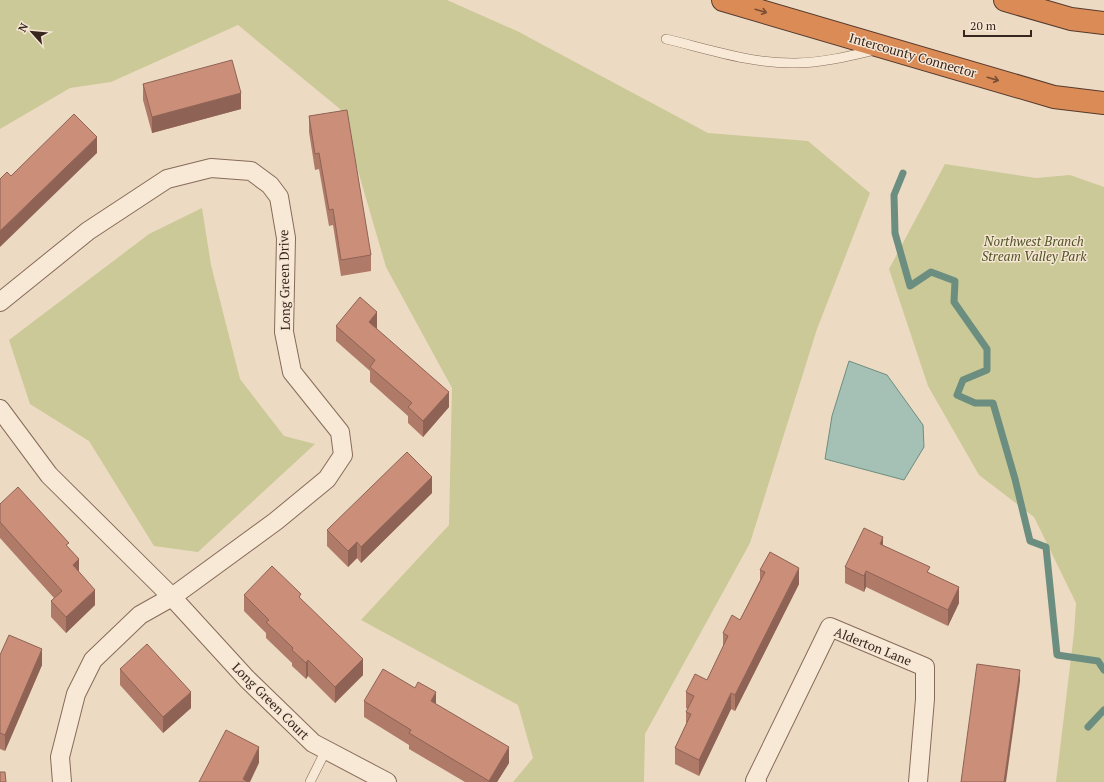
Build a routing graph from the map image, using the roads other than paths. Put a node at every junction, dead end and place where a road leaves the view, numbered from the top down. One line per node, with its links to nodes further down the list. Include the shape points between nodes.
1 (723, 0): 5 (highway, Intercounty Connector, one-way to 5)
2 (1005, 0): 3 (highway, via 1070,19)
3 (1104, 24)
4 (666, 39): 5 (lane, via 752,60 775,63 844,57)
5 (887, 48): 6 (highway, Intercounty Connector, one-way to 6, via 1054,97)
6 (1104, 103)
7 (0, 302): 9 (street, Long Green Drive, via 88,231 167,179 211,168 251,171 270,185 279,197 286,238 284,332 292,372 340,432 343,455 327,479)
8 (0, 409): 9 (street, via 49,475)
9 (172, 597): 10 (street, Long Green Court, via 247,679 313,743); 11 (street, Long Green Drive, via 140,615 93,660 76,694 60,757)
10 (326, 750): 12 (lane); 13 (street, Long Green Court)
11 (62, 782)
12 (310, 782)
13 (387, 782)
14 (757, 782): 15 (street, Alderton Lane, via 755,781 830,627 925,667)
15 (918, 782)

